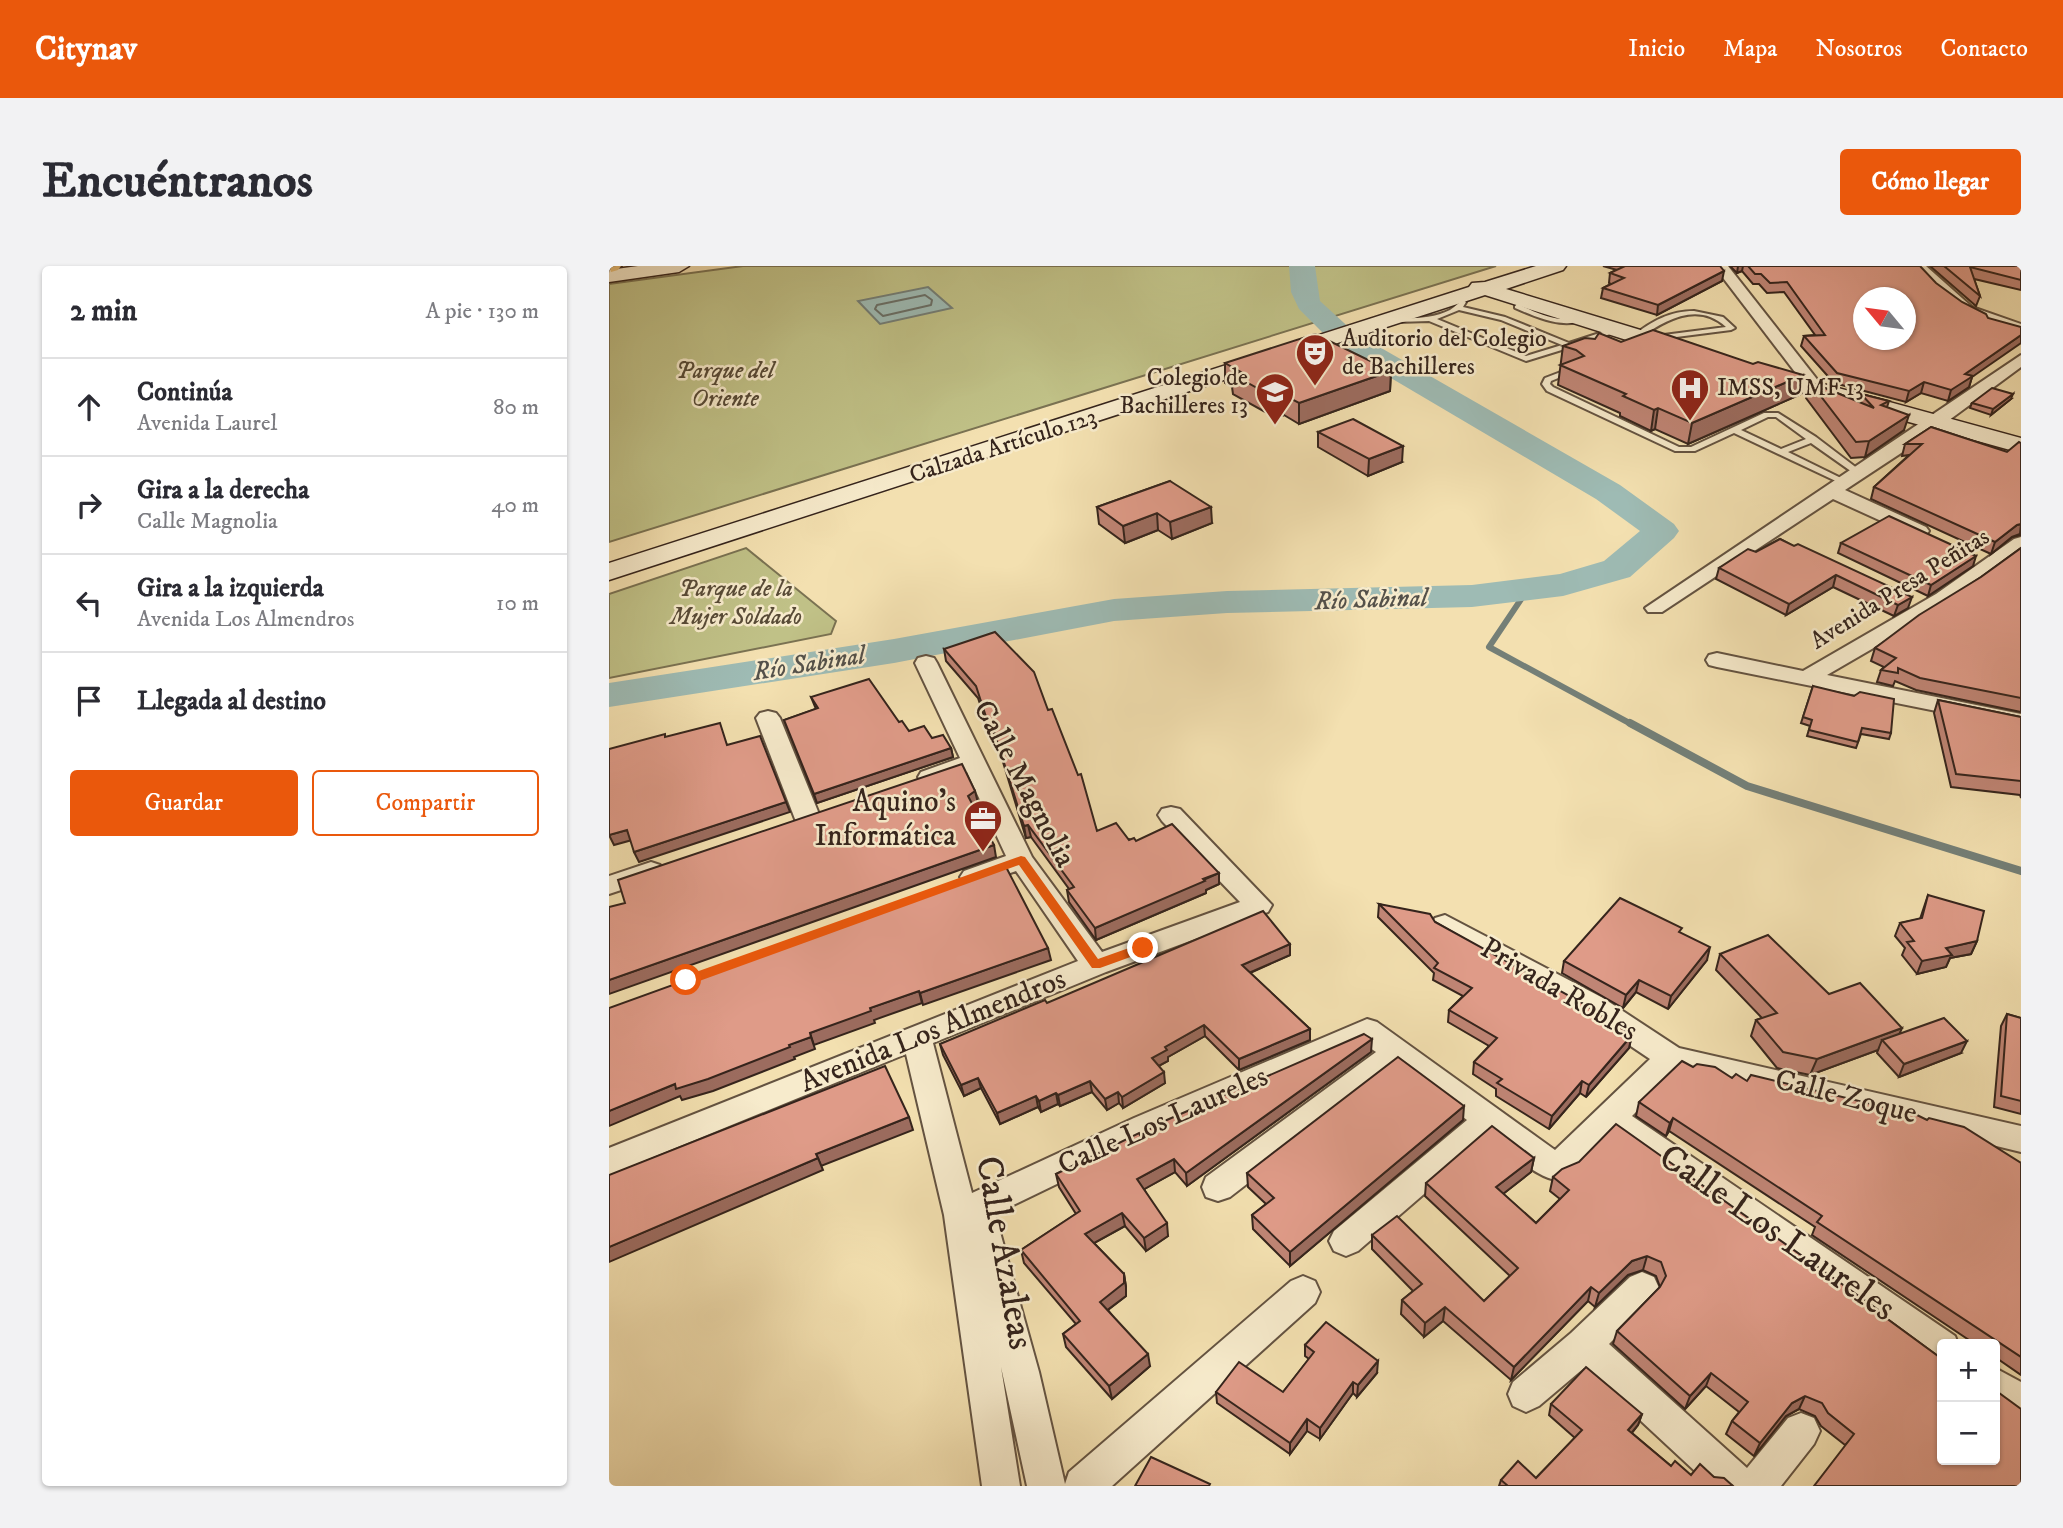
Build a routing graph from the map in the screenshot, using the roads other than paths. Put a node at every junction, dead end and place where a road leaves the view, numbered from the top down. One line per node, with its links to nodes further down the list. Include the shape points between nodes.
1 (680, 266): 6 (main road)
2 (1516, 266): 7 (main road, Calzada Artículo 123)
3 (1556, 266): 7 (main road, Calzada Artículo 123)
4 (1721, 266): 20 (street)
5 (1918, 266): 11 (street, via 1967,310)
6 (609, 276)
7 (1467, 294): 8 (lane); 9 (main road, Calzada Artículo 123); 10 (main road, Calzada Artículo 123); 12 (main road, via 1524,301); 14 (lane, via 1503,318)
8 (1429, 318): 9 (lane); 14 (lane, via 1521,358 1532,359)
9 (1389, 320): 10 (main road, Calzada Artículo 123)
10 (1358, 324): 13 (main road, Calzada Artículo 123)
11 (2021, 329)
12 (1634, 335): 12 (lane, via 1683,313 1722,319 1731,328); 14 (lane); 16 (main road)
13 (1307, 340): 33 (main road, Calzada Artículo 123); 35 (main road, Calzada Artículo 123)
14 (1571, 346): 15 (lane)
15 (1580, 350)
16 (1699, 355)
17 (2021, 360): 21 (street)
18 (1738, 367): 20 (main road)
19 (1569, 372): 22 (lane, via 1546,384 1678,449 1692,449)
20 (1817, 390): 21 (main road)
21 (1932, 424): 24 (main road); 26 (main road); 27 (street)
22 (1734, 430): 23 (lane, via 1767,415 1778,415); 25 (lane)
23 (1814, 439): 25 (lane); 27 (lane)
24 (2021, 446)
25 (1780, 452): 27 (lane)
26 (2021, 457)
27 (1844, 481): 28 (street); 29 (street)
28 (1769, 532): 30 (street); 38 (street)
29 (1931, 537)
30 (1794, 543)
31 (2021, 543): 34 (street, Avenida Presa Peñitas)
32 (1969, 554): 34 (street)
33 (609, 556)
34 (1994, 566): 37 (street, Avenida Presa Peñitas)
35 (609, 572)
36 (1905, 596): 37 (street)
37 (1929, 607): 41 (street, Avenida Presa Peñitas)
38 (1655, 608)
39 (1717, 660): 41 (street)
40 (926, 663): 44 (street, Calle Magnolia)
41 (1806, 678): 43 (street)
42 (768, 718): 48 (street)
43 (2021, 721)
44 (974, 761): 45 (street); 50 (street, Calle Magnolia)
45 (910, 783)
46 (833, 810): 48 (street)
47 (1171, 815): 55 (street, Avenida Los Almendros, via 1259,905)
48 (808, 819): 49 (street)
49 (781, 828)
50 (1021, 860): 53 (street); 55 (street, Calle Magnolia)
51 (675, 863): 52 (street)
52 (609, 885)
53 (944, 887)
54 (1445, 925): 59 (street, Privada Robles, via 1593,1006)
55 (1096, 965): 57 (street, Avenida Los Almendros)
56 (1367, 1030): 58 (street); 68 (street, Calle Los Laureles)
57 (917, 1037): 65 (street, Avenida Los Almendros); 68 (street, Calle Azaleas)
58 (1397, 1052): 61 (street); 67 (street)
59 (1671, 1058): 60 (street); 62 (street, Calle Zoque)
60 (1611, 1118): 66 (street); 73 (street, Calle Los Laureles)
61 (1489, 1119): 66 (street); 69 (street)
62 (1986, 1131): 63 (street, Calle Zoque); 64 (street)
63 (2021, 1139)
64 (2021, 1153)
65 (609, 1162)
66 (1557, 1169)
67 (1218, 1186)
68 (969, 1210): 78 (street, Calle Azaleas); 79 (street, via 1021,1372)
69 (1346, 1241)
70 (1642, 1288): 72 (street)
71 (1303, 1292): 80 (street)
72 (1584, 1345): 75 (street); 81 (street)
73 (1937, 1345)
74 (2000, 1388): 76 (street)
75 (1526, 1394)
76 (2021, 1403)
77 (1801, 1431): 82 (street)
78 (1001, 1486)
79 (1046, 1486)
80 (1083, 1486)
81 (1739, 1486)
82 (1757, 1486)

